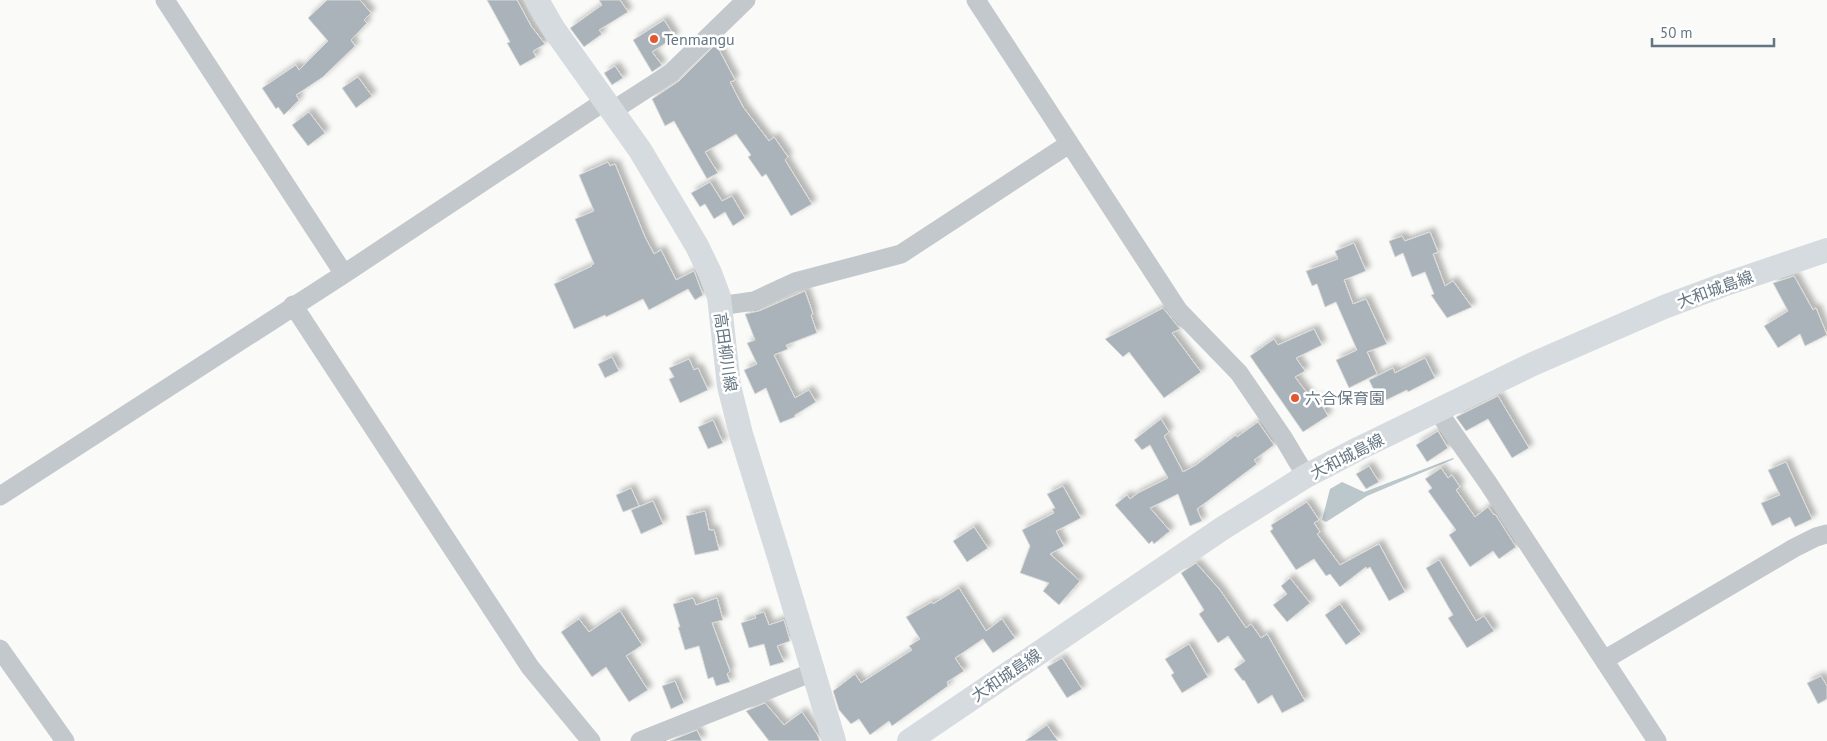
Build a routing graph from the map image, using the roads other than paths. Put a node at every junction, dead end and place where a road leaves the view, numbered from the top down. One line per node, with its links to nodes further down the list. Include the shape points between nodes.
1 (164, 0): 8 (street)
2 (537, 0): 5 (main road, 高田柳川線)
3 (746, 0): 5 (street, via 671,73)
4 (976, 0): 6 (street)
5 (608, 106): 8 (street); 10 (main road, 高田柳川線, via 640,150 698,246 710,272)
6 (1069, 144): 10 (street, via 902,254 794,282 754,301); 12 (street, via 1178,310 1239,373)
7 (1827, 250): 11 (main road, 大和城島線, via 1664,307)
8 (344, 274): 9 (street)
9 (293, 305): 13 (street); 19 (street, via 530,667)
10 (719, 306): 17 (main road, 高田柳川線, via 729,386 740,434)
11 (1437, 410): 12 (main road, 大和城島線); 16 (street)
12 (1306, 476): 22 (main road, 大和城島線, via 1223,528)
13 (0, 496)
14 (1827, 534): 16 (street, via 1794,548)
15 (0, 649): 18 (street)
16 (1604, 660): 23 (street)
17 (813, 672): 20 (street); 21 (main road, 高田柳川線)
18 (66, 741)
19 (591, 741)
20 (640, 741)
21 (834, 741)
22 (909, 741)
23 (1657, 741)

